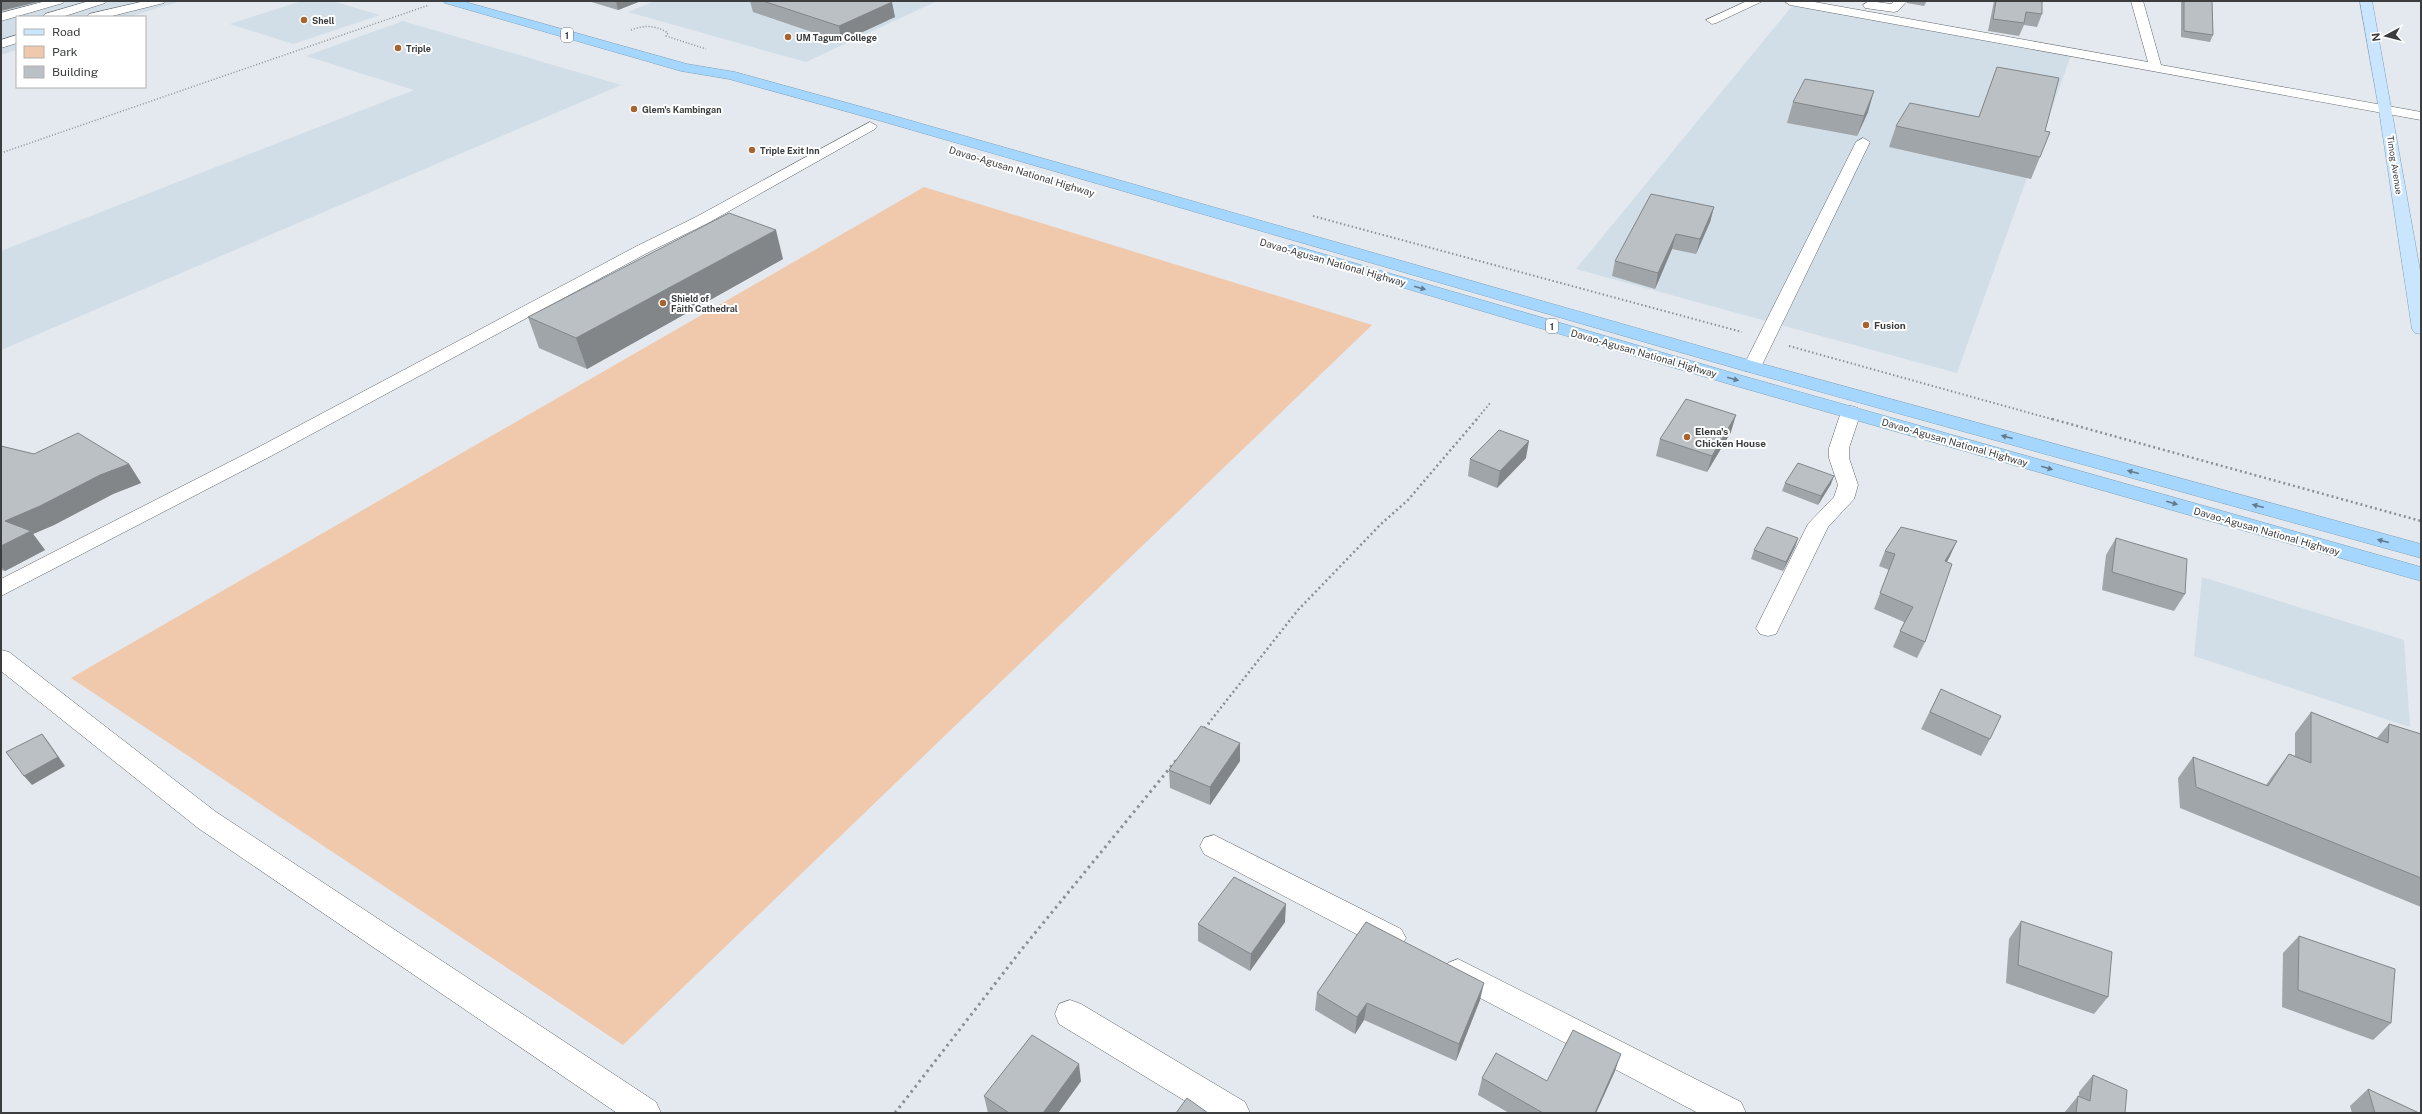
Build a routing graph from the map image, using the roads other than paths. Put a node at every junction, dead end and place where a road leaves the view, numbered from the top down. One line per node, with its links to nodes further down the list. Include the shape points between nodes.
1 (59, 1): 14 (street)
2 (101, 1): 12 (street)
3 (160, 1): 13 (street)
4 (449, 1): 19 (highway, Davao-Agusan National Highway / 1)
5 (1757, 1): 15 (street)
6 (1790, 1): 11 (street)
7 (1853, 1): 11 (street)
8 (1900, 1): 11 (street, via 1894,8)
9 (2138, 1): 18 (street)
10 (2366, 1): 20 (main road, Timog Avenue)
11 (1863, 9): 18 (street)
12 (52, 16)
13 (97, 16)
14 (1, 17)
15 (1712, 20)
16 (16, 40): 17 (street)
17 (1, 44)
18 (2155, 66): 20 (street)
19 (686, 68): 22 (highway, Davao-Agusan National Highway / 1, via 715,84); 23 (highway, Davao-Agusan National Highway / 1, via 730,75)
20 (2386, 110): 21 (street); 25 (main road, Timog Avenue)
21 (2421, 116)
22 (870, 126): 23 (highway, Davao-Agusan National Highway / 1); 31 (street, via 702,220)
23 (939, 139): 27 (highway, Davao-Agusan National Highway / 1); 28 (highway, Davao-Agusan National Highway / 1, one-way to 28)
24 (1863, 142): 27 (street)
25 (2416, 272): 26 (main road, Timog Avenue)
26 (2421, 329)
27 (1752, 367): 28 (highway, Davao-Agusan National Highway / 1)
28 (1855, 404): 29 (highway, Davao-Agusan National Highway / 1, one-way to 28); 30 (highway, Davao-Agusan National Highway / 1, one-way to 30); 32 (street, via 1839,448 1839,458 1848,485 1844,499 1819,524)
29 (2421, 552)
30 (2421, 574)
31 (1, 588)
32 (1768, 628)
33 (1, 658): 36 (street, via 207,820)
34 (1214, 846): 38 (street)
35 (1070, 1014): 37 (street)
36 (645, 1113)
37 (1234, 1113)
38 (1730, 1113)

